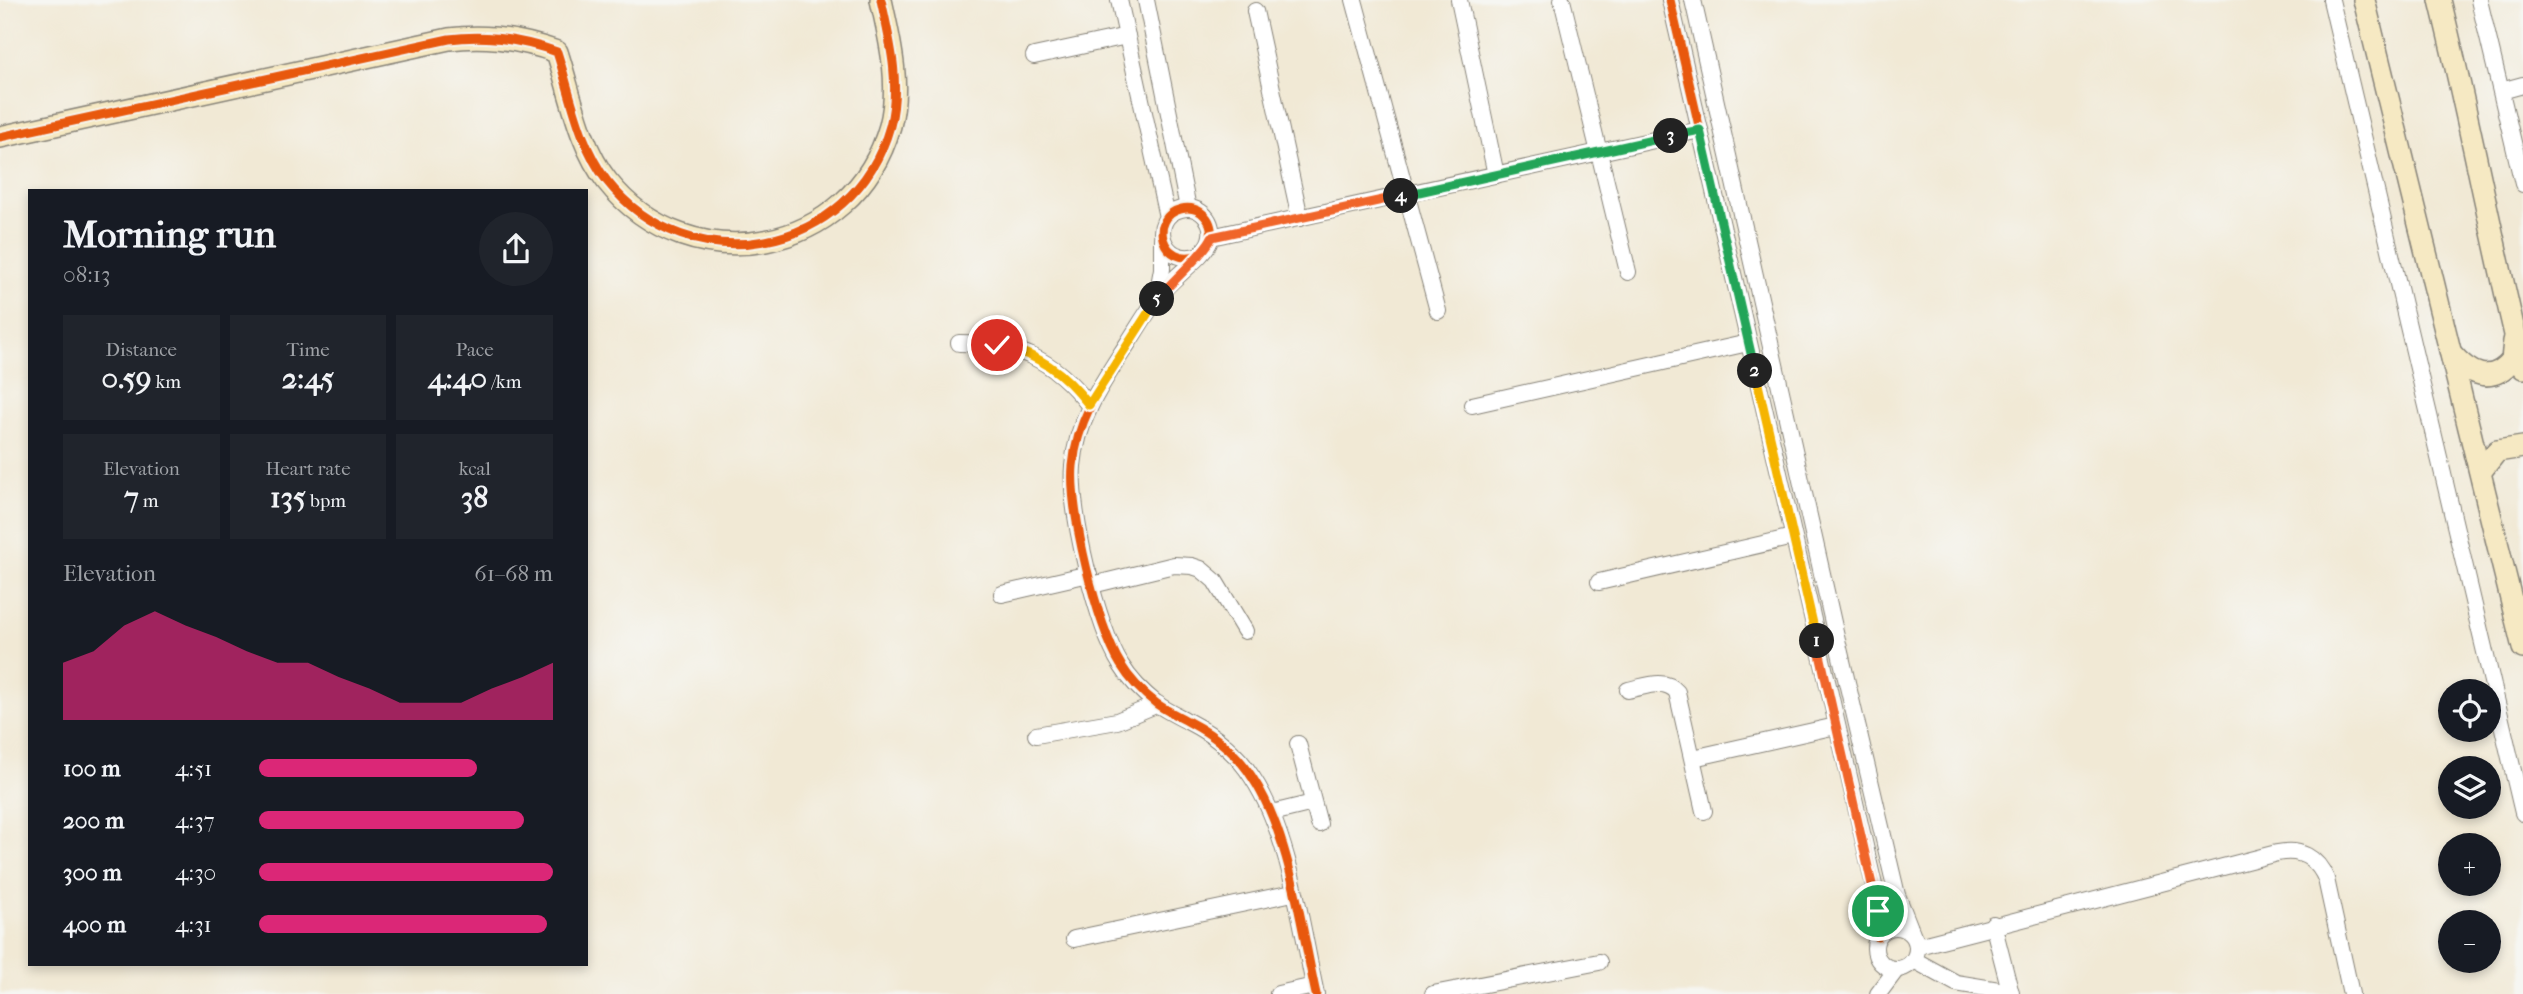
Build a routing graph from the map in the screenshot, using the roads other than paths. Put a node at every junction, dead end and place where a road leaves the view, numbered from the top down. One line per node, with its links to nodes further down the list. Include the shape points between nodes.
1 (881, 0): 19 (street, via 895,82 890,125 873,165 830,214 792,235 751,244 689,238 634,209 594,161 557,52 504,38 449,39)
2 (1119, 0): 14 (street)
3 (1146, 0): 24 (street)
4 (1354, 0): 23 (street)
5 (1459, 0): 21 (street)
6 (1562, 0): 20 (street)
7 (1670, 0): 18 (street)
8 (1693, 0): 25 (street)
9 (2331, 0): 61 (street)
10 (2440, 0): 35 (street)
11 (2479, 0): 17 (street)
12 (2362, 3): 38 (street)
13 (1255, 10): 28 (street)
14 (1127, 36): 15 (street); 26 (street)
15 (1034, 56)
16 (2523, 85): 17 (street)
17 (2501, 91): 22 (street)
18 (1700, 130): 20 (street); 27 (street)
19 (0, 137)
20 (1598, 152): 21 (street); 32 (street)
21 (1496, 175): 23 (street)
22 (2523, 184)
23 (1406, 194): 28 (street); 34 (street)
24 (1188, 208): 26 (street); 29 (street, via 1206,217)
25 (1740, 212): 27 (street); 48 (street)
26 (1167, 217): 30 (street)
27 (1720, 217): 37 (street)
28 (1300, 218): 29 (street)
29 (1212, 237): 31 (street)
30 (1162, 239): 31 (street, via 1176,256); 33 (street)
31 (1199, 255): 33 (street)
32 (1628, 272)
33 (1157, 299): 40 (street)
34 (1438, 311)
35 (2514, 332): 38 (street, via 2512,360 2499,373 2474,373); 39 (street)
36 (959, 343): 40 (street, via 997,345 1033,355 1064,376)
37 (1748, 343): 41 (street); 44 (street)
38 (2449, 352): 43 (street)
39 (2523, 368)
40 (1089, 405): 45 (street, via 1077,437 1072,476)
41 (1472, 405)
42 (2523, 447): 43 (street, via 2497,450)
43 (2481, 471): 51 (street)
44 (1793, 537): 46 (street); 50 (street)
45 (1091, 580): 47 (street); 49 (street, via 1192,566 1215,581); 53 (street, via 1116,657)
46 (1599, 582)
47 (1002, 594)
48 (1834, 627): 50 (street); 67 (street, via 1897,895)
49 (1245, 631)
50 (1814, 631): 54 (street)
51 (2523, 648)
52 (1628, 690): 57 (street, via 1661,683 1674,688)
53 (1158, 704): 55 (street, via 1117,721); 60 (street, via 1230,751 1250,774)
54 (1836, 726): 57 (street); 65 (street, via 1877,898)
55 (1036, 735)
56 (1298, 744): 58 (street)
57 (1692, 758): 59 (street)
58 (1313, 803): 60 (street); 62 (street)
59 (1704, 811)
60 (1272, 813): 63 (street)
61 (2523, 813)
62 (1319, 824)
63 (1293, 892): 66 (street); 70 (street)
64 (1993, 925): 67 (street); 71 (street); 75 (street, via 2294,851 2317,863 2326,879)
65 (1878, 937): 67 (street, via 1898,927); 69 (street, via 1879,961)
66 (1074, 939)
67 (1915, 946): 69 (street, via 1903,969); 71 (street, via 1956,983)
68 (1599, 962): 73 (street)
69 (1896, 970): 74 (street)
70 (1315, 990): 72 (street)
71 (2011, 993)
72 (1278, 994)
73 (1433, 994)
74 (1878, 994)
75 (2351, 994)

